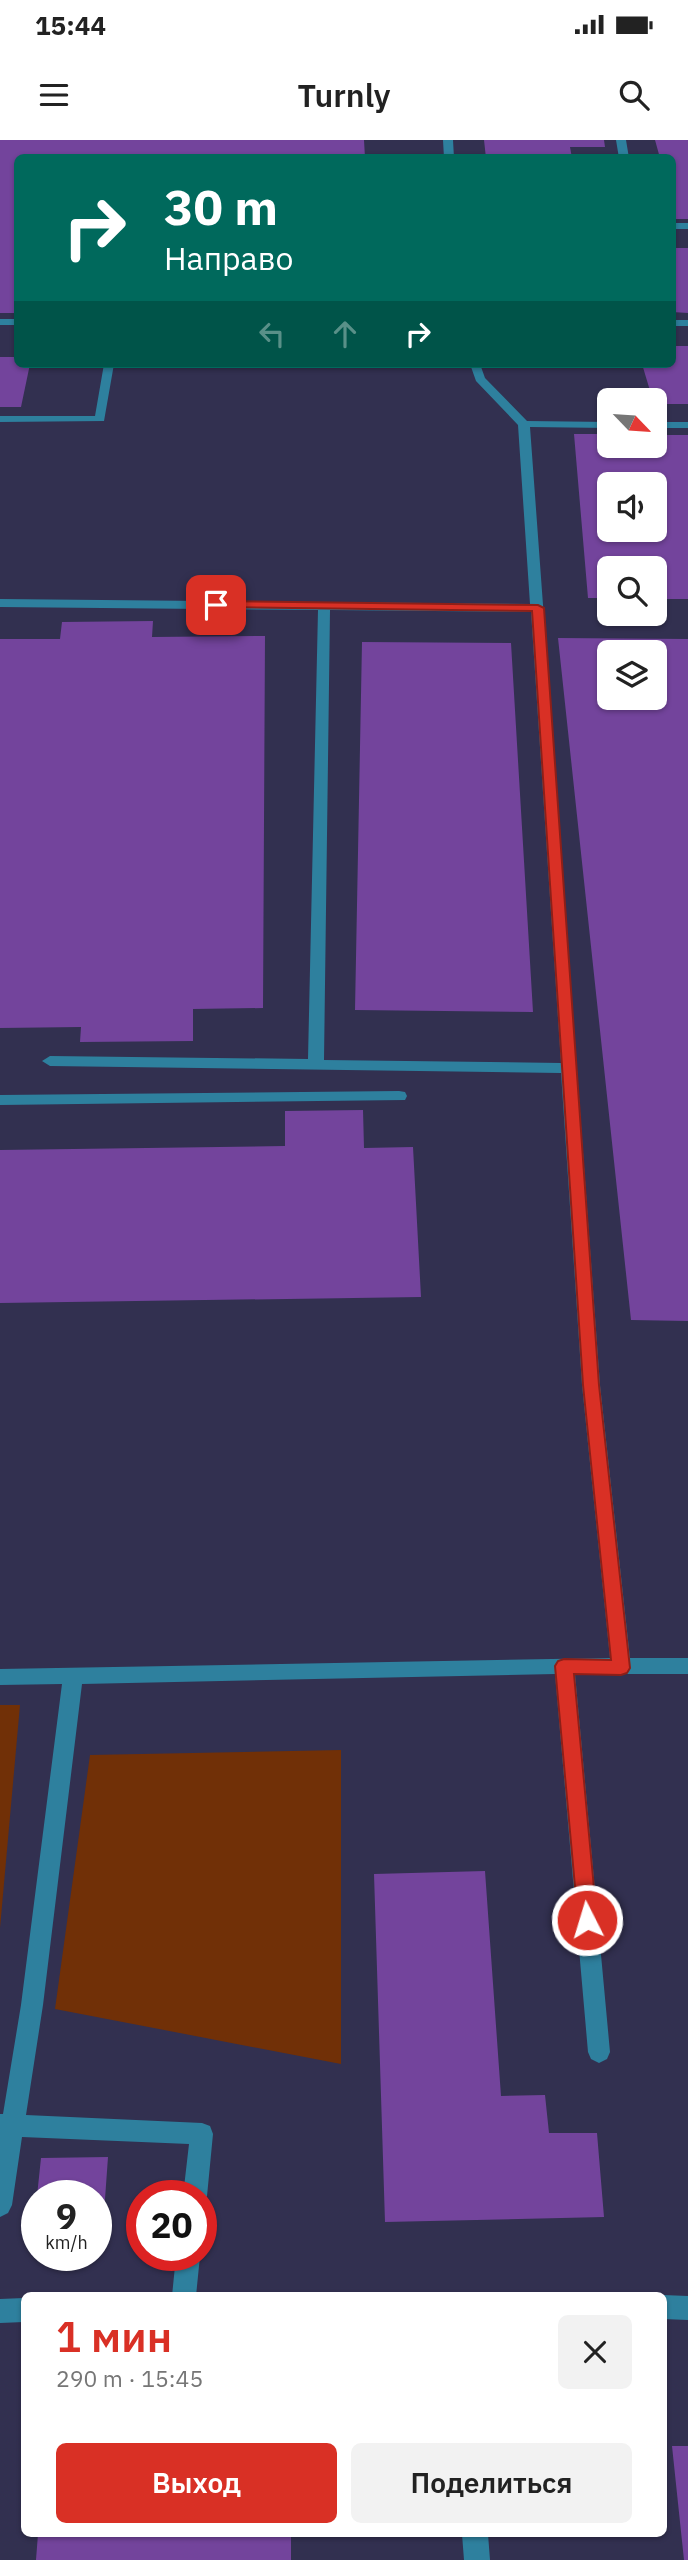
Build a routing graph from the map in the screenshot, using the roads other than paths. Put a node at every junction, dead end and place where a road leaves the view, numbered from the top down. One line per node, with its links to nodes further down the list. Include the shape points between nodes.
1 (108, 368): 3 (lane, via 100,419)
2 (476, 368): 4 (lane, via 480,379)
3 (0, 419)
4 (524, 424): 5 (lane); 10 (lane)
5 (597, 425)
6 (667, 425): 7 (lane)
7 (688, 425)
8 (0, 603): 9 (lane)
9 (324, 606): 10 (lane); 12 (lane)
10 (538, 608): 13 (lane)
11 (50, 1061): 12 (lane)
12 (316, 1065): 13 (lane)
13 (568, 1068): 18 (lane, via 591,1385)
14 (399, 1096): 15 (lane)
15 (0, 1100)
16 (564, 1666): 18 (lane); 19 (lane); 21 (lane)
17 (688, 1666): 18 (lane)
18 (621, 1668)
19 (72, 1675): 20 (lane); 22 (lane, via 32,2005)
20 (0, 1677)
21 (599, 2052)
22 (6, 2124): 23 (lane, via 202,2134); 24 (lane)
23 (197, 2180)
24 (0, 2204)
25 (186, 2271): 26 (lane)
26 (184, 2292)
27 (667, 2307): 28 (lane)
28 (688, 2308)
29 (21, 2309): 30 (lane)
30 (0, 2311)
31 (475, 2537): 32 (lane)
32 (477, 2560)

